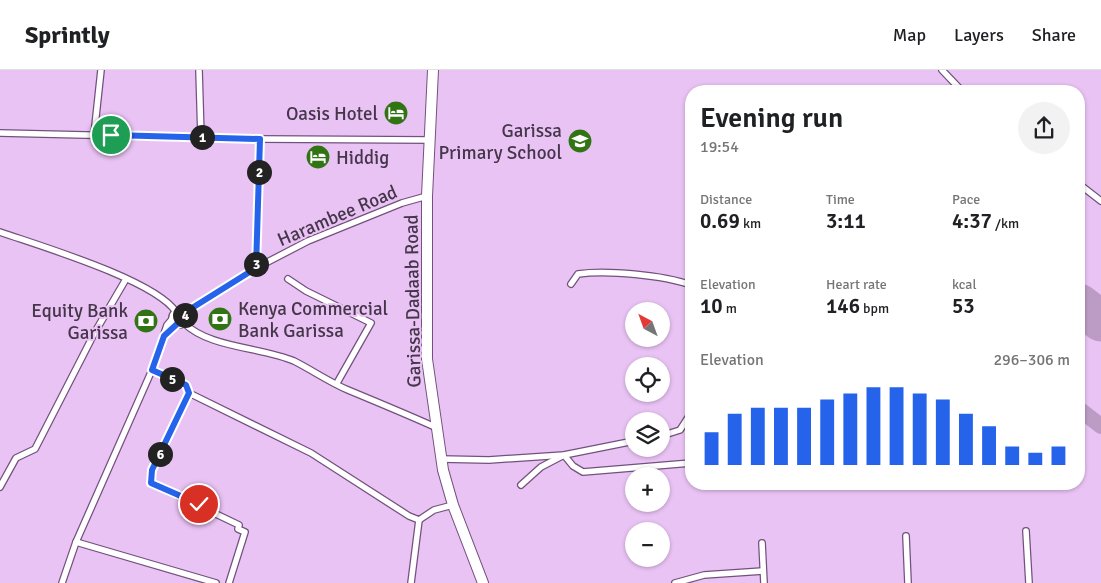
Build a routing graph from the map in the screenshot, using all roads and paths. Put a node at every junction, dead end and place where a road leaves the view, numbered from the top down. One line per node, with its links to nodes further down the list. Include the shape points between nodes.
1 (100, 70): 7 (street)
2 (199, 70): 8 (street)
3 (433, 70): 10 (highway, Garissa-Dadaab Road)
4 (942, 70): 5 (street)
5 (956, 85)
6 (0, 132): 7 (street)
7 (94, 135): 8 (street)
8 (201, 137): 9 (street)
9 (260, 139): 10 (street); 15 (street)
10 (432, 140): 12 (highway, Garissa-Dadaab Road)
11 (1085, 189): 13 (street)
12 (427, 196): 15 (street, Harambee Road, via 308,241); 30 (highway, Garissa-Dadaab Road, via 427,359)
13 (1101, 201)
14 (0, 232): 16 (street)
15 (256, 268): 21 (street, Harambee Road)
16 (126, 279): 20 (street, via 167,301); 37 (street, via 35,449 16,458)
17 (288, 279): 27 (street, via 371,323)
18 (685, 283): 19 (street, via 674,279 595,272 578,274)
19 (571, 284)
20 (176, 312): 21 (street); 22 (street)
21 (184, 313): 23 (street)
22 (173, 318): 24 (street); 25 (street)
23 (184, 322): 24 (street); 27 (street, via 192,331 212,340 293,361)
24 (177, 324): 25 (street)
25 (164, 336): 26 (street)
26 (152, 370): 28 (street, via 186,385); 42 (street)
27 (337, 384): 30 (street)
28 (189, 393): 39 (street, via 311,453 382,500); 47 (street, via 152,470 151,483 199,504 239,525 238,529 245,532)
29 (685, 422): 31 (street, via 680,430)
30 (435, 427): 34 (highway, Garissa-Dadaab Road)
31 (670, 433)
32 (625, 443): 33 (street)
33 (564, 454): 34 (street); 35 (street, via 573,466 583,472); 36 (street, via 541,467)
34 (441, 460): 38 (highway, Garissa-Dadaab Road)
35 (685, 464)
36 (520, 485)
37 (0, 487)
38 (453, 506): 39 (street, via 434,510); 49 (highway, Garissa-Dadaab Road)
39 (420, 520): 48 (street)
40 (1026, 531): 53 (street)
41 (906, 536): 52 (street)
42 (76, 542): 45 (street); 46 (street)
43 (762, 543): 44 (street)
44 (763, 571): 50 (street, via 704,575); 51 (street)
45 (62, 583)
46 (216, 583)
47 (229, 583)
48 (411, 583)
49 (483, 583)
50 (675, 583)
51 (764, 583)
52 (908, 583)
53 (1029, 583)

